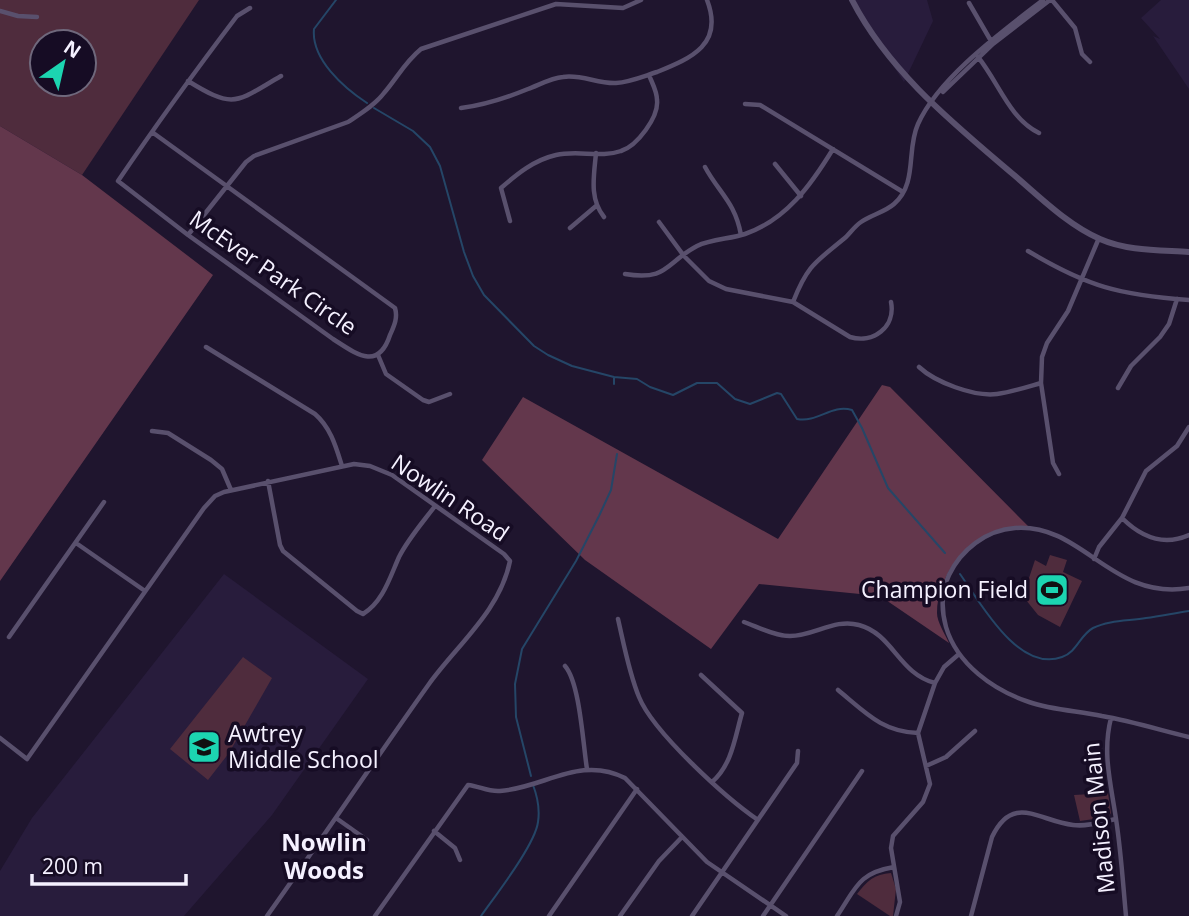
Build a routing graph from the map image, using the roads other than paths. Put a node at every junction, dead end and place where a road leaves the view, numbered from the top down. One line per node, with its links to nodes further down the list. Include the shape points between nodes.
1 (641, 0): 25 (street, via 623,8 556,4 433,43 410,58 383,95 348,122 254,156)
2 (706, 0): 13 (street, via 711,25 702,48)
3 (852, 0): 16 (street, via 871,31)
4 (1043, 0): 10 (street)
5 (1051, 0): 10 (street); 12 (street, via 1075,28 1082,54)
6 (969, 3): 10 (street)
7 (250, 8): 15 (street, McEver Park Circle, via 237,16)
8 (0, 12): 9 (street)
9 (37, 17)
10 (992, 42): 11 (street)
11 (977, 56): 16 (street); 20 (street, via 1016,116)
12 (1090, 61)
13 (649, 75): 18 (street, via 616,83 560,77 496,101); 22 (street, via 657,98 652,118 631,147)
14 (281, 76): 15 (street, via 232,101 212,96)
15 (188, 81): 19 (street, McEver Park Circle)
16 (932, 103): 26 (street, via 913,139 909,182); 35 (street, via 1060,214)
17 (745, 104): 21 (street, via 760,105)
18 (461, 108)
19 (152, 132): 25 (street, McEver Park Circle); 33 (street, McEver Park Circle, via 118,181)
20 (1039, 133)
21 (833, 149): 26 (street); 27 (street)
22 (596, 153): 28 (street); 30 (street, via 554,155 519,172 501,188)
23 (775, 164): 27 (street)
24 (705, 167): 34 (street, via 729,200)
25 (226, 186): 33 (street); 46 (street, McEver Park Circle, via 395,308 388,343)
26 (903, 192): 43 (street, via 894,205 859,224 812,264)
27 (801, 196): 34 (street, via 763,227)
28 (596, 206): 29 (street); 32 (street)
29 (604, 217)
30 (510, 221)
31 (659, 222): 38 (street)
32 (570, 228)
33 (188, 235): 46 (street, McEver Park Circle, via 358,354)
34 (741, 235): 38 (street, via 698,246)
35 (1099, 239): 37 (street, via 1144,250); 40 (street)
36 (1028, 251): 40 (street)
37 (1189, 252)
38 (684, 256): 39 (street, via 661,273 644,277); 43 (street, via 702,275 726,289)
39 (625, 274)
40 (1081, 280): 41 (street, via 1126,293); 48 (street, via 1044,350)
41 (1177, 299): 42 (street); 49 (street, via 1169,324 1131,366)
42 (1189, 300)
43 (793, 302): 44 (street, via 860,340 872,338 889,324)
44 (891, 302)
45 (206, 347): 53 (street, via 315,414 333,438)
46 (378, 355): 50 (street, via 386,374 423,400)
47 (919, 367): 48 (street, via 940,382 986,394)
48 (1041, 383): 54 (street, via 1053,463)
49 (1118, 388)
50 (450, 394)
51 (1189, 427): 59 (street, via 1177,446 1146,471)
52 (152, 431): 56 (street, via 168,433 222,468)
53 (342, 466): 55 (street, Nowlin Road); 58 (street, Nowlin Road, via 381,470)
54 (1059, 474)
55 (268, 481): 56 (street, Nowlin Road); 58 (street, via 283,551 363,614 387,587 399,557)
56 (231, 490): 64 (street, Nowlin Road, via 215,496 204,508)
57 (104, 502): 61 (street)
58 (435, 506): 84 (street, Nowlin Road, via 504,554 510,561 507,575 496,601 431,681)
59 (1122, 518): 60 (street, via 1157,539); 62 (street)
60 (1189, 535)
61 (76, 543): 64 (street); 67 (street)
62 (1094, 559): 63 (street, via 1145,587); 68 (street, via 1040,529 1002,530 974,543 957,562 944,588 943,611)
63 (1189, 588)
64 (145, 591): 77 (street, Nowlin Road, via 27,759)
65 (618, 620): 82 (street, via 643,707)
66 (744, 622): 71 (street, via 789,636 838,624 858,625 879,636 909,670)
67 (9, 637)
68 (958, 654): 71 (street); 73 (street, via 985,680 1028,702)
69 (565, 666): 80 (street, via 576,692)
70 (701, 676): 82 (street, via 742,713 730,756)
71 (935, 683): 75 (street)
72 (838, 690): 75 (street, via 887,728)
73 (1111, 718): 76 (street); 85 (street, Madison Main, via 1105,752)
74 (975, 731): 79 (street, via 946,757)
75 (918, 733): 79 (street)
76 (1189, 737)
77 (0, 738)
78 (799, 751): 86 (street, via 797,763)
79 (926, 766): 91 (street, via 930,784 923,802 893,836)
80 (587, 769): 83 (street, via 612,771); 87 (street, via 502,791 465,787)
81 (862, 771): 93 (street)
82 (712, 782): 86 (street)
83 (637, 789): 88 (street); 96 (street)
84 (336, 818): 89 (street); 94 (street, Nowlin Road)
85 (1116, 819): 103 (street, via 1076,826 1029,813 1009,816 992,837); 104 (street, Madison Main)
86 (758, 820): 92 (street)
87 (434, 831): 90 (street, via 455,848); 95 (street)
88 (682, 837): 92 (street); 97 (street)
89 (367, 840)
90 (460, 860)
91 (894, 867): 101 (street, via 864,876); 102 (street, via 900,902)
92 (721, 872): 93 (street); 98 (street)
93 (771, 905): 99 (street); 100 (street)
94 (267, 916)
95 (375, 916)
96 (549, 916)
97 (620, 916)
98 (692, 916)
99 (763, 916)
100 (786, 916)
101 (837, 916)
102 (896, 916)
103 (971, 916)
104 (1126, 916)

